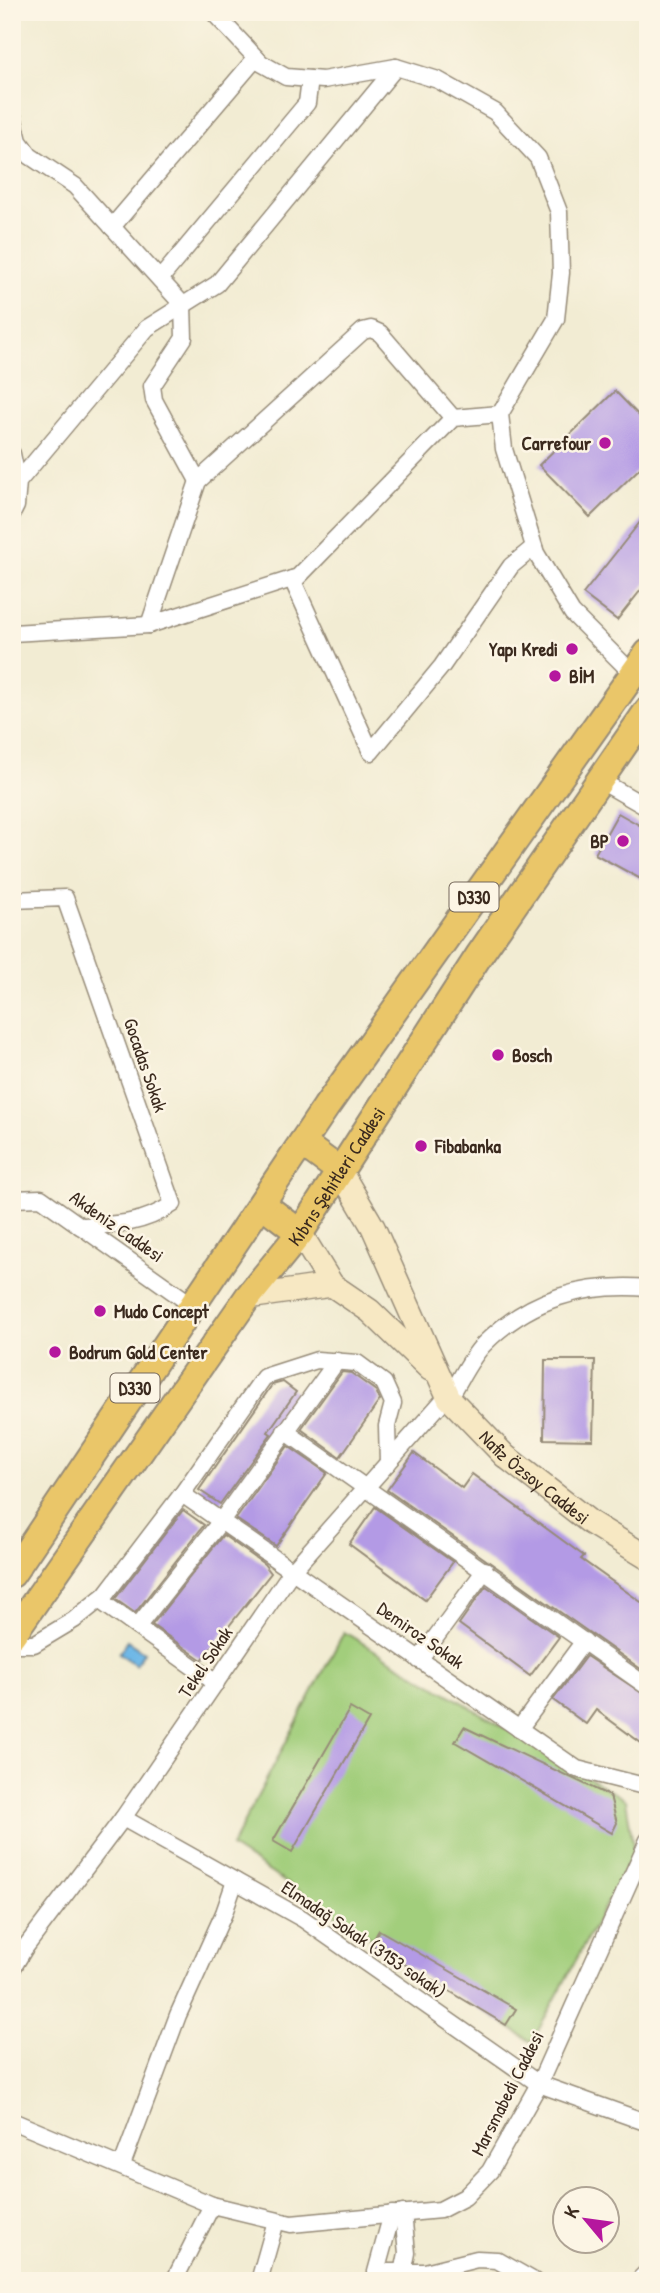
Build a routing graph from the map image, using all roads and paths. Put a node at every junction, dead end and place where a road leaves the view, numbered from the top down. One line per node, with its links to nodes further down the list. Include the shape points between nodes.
1 (213, 12): 2 (street)
2 (256, 58): 4 (street, via 286,77); 6 (street)
3 (396, 67): 4 (street); 8 (street, via 217,284); 9 (street, via 438,80 495,112 538,158 559,212 562,273 556,319)
4 (310, 79): 7 (street, via 307,103)
5 (12, 113): 6 (street, via 19,141 30,156 75,186)
6 (112, 227): 7 (street)
7 (160, 279): 8 (street)
8 (183, 305): 12 (street, via 184,338 152,386 153,400); 13 (street, via 147,328)
9 (500, 414): 10 (street); 15 (street, via 505,449)
10 (453, 418): 12 (street, via 380,333 371,329 363,331); 16 (street)
11 (12, 454): 13 (street)
12 (198, 481): 17 (street)
13 (18, 482): 14 (street)
14 (12, 514)
15 (534, 547): 16 (street, via 511,566 442,666 371,752); 19 (street, via 572,613)
16 (292, 579): 17 (street)
17 (149, 625): 18 (street)
18 (12, 633)
19 (640, 663): 24 (highway, D330)
20 (648, 710): 21 (highway, Kıbrıs Şehitleri Caddesi / D330)
21 (601, 781): 22 (street); 25 (highway, Kıbrıs Şehitleri Caddesi / D330, via 488,943)
22 (648, 808)
23 (12, 900): 28 (street, Gocadas Sokak, via 65,898 173,1204 154,1217 127,1225)
24 (302, 1143): 25 (highway); 27 (highway, D330)
25 (340, 1171): 29 (highway, Kıbrıs Şehitleri Caddesi / D330); 35 (main road, Nafiz Özsoy Caddesi, via 373,1227)
26 (12, 1199): 28 (street, Akdeniz Caddesi, via 41,1198)
27 (262, 1204): 29 (highway); 33 (highway, D330)
28 (80, 1226): 33 (street, Akdeniz Caddesi)
29 (300, 1233): 30 (main road, Nafiz Özsoy Caddesi); 32 (highway, Kıbrıs Şehitleri Caddesi / D330)
30 (332, 1285): 32 (main road); 35 (main road, Nafiz Özsoy Caddesi, via 370,1311)
31 (648, 1288): 35 (street, Tekel Sokak, via 609,1285 537,1303 483,1345)
32 (248, 1297): 47 (highway, Kıbrıs Şehitleri Caddesi / D330)
33 (192, 1305): 44 (highway, D330)
34 (337, 1361): 36 (street); 37 (street, via 357,1363 384,1383 393,1403 387,1426); 39 (street, via 317,1360 264,1377)
35 (446, 1390): 37 (street, Tekel Sokak); 41 (main road, Nafiz Özsoy Caddesi, via 505,1456 591,1522)
36 (285, 1431): 38 (street); 40 (street)
37 (388, 1463): 38 (street, Tekel Sokak)
38 (367, 1487): 42 (street); 43 (street, Tekel Sokak)
39 (182, 1494): 40 (street, Demiroz Sokak); 45 (street)
40 (221, 1521): 43 (street, Demiroz Sokak); 46 (street)
41 (648, 1558)
42 (485, 1570): 48 (street); 50 (street)
43 (292, 1571): 50 (street, Demiroz Sokak); 51 (street, Tekel Sokak)
44 (12, 1574)
45 (99, 1600): 46 (street); 49 (street, via 34,1644)
46 (137, 1627): 51 (street)
47 (12, 1635)
48 (584, 1641): 52 (street); 53 (street)
49 (12, 1644)
50 (419, 1660): 53 (street, Demiroz Sokak)
51 (216, 1683): 55 (street, Tekel Sokak)
52 (648, 1687)
53 (519, 1729): 54 (street, Demiroz Sokak, via 577,1769)
54 (648, 1787)
55 (123, 1818): 57 (street, Elmadağ Sokak (3153 sokak)); 58 (street, Tekel Sokak)
56 (648, 1840): 59 (street, Marsmabedi Caddesi)
57 (235, 1881): 59 (street, Elmadağ Sokak (3153 sokak), via 303,1919); 62 (street)
58 (12, 1969)
59 (539, 2084): 61 (street, Elmadağ Sokak (3153 sokak)); 64 (street, Marsmabedi Caddesi, via 490,2171 465,2197 440,2210)
60 (12, 2121): 62 (street, Marsmabedi Caddesi)
61 (648, 2123)
62 (122, 2165): 63 (street, Marsmabedi Caddesi)
63 (212, 2205): 65 (street, Marsmabedi Caddesi); 68 (street)
64 (397, 2214): 65 (street, Marsmabedi Caddesi, via 291,2224); 67 (street, via 407,2253); 67 (street, via 376,2272)
65 (276, 2221): 69 (street)
66 (648, 2271): 71 (street)
67 (403, 2273): 70 (street, via 477,2259 496,2260)
68 (174, 2281)
69 (259, 2281)
70 (534, 2281)
71 (638, 2281)

